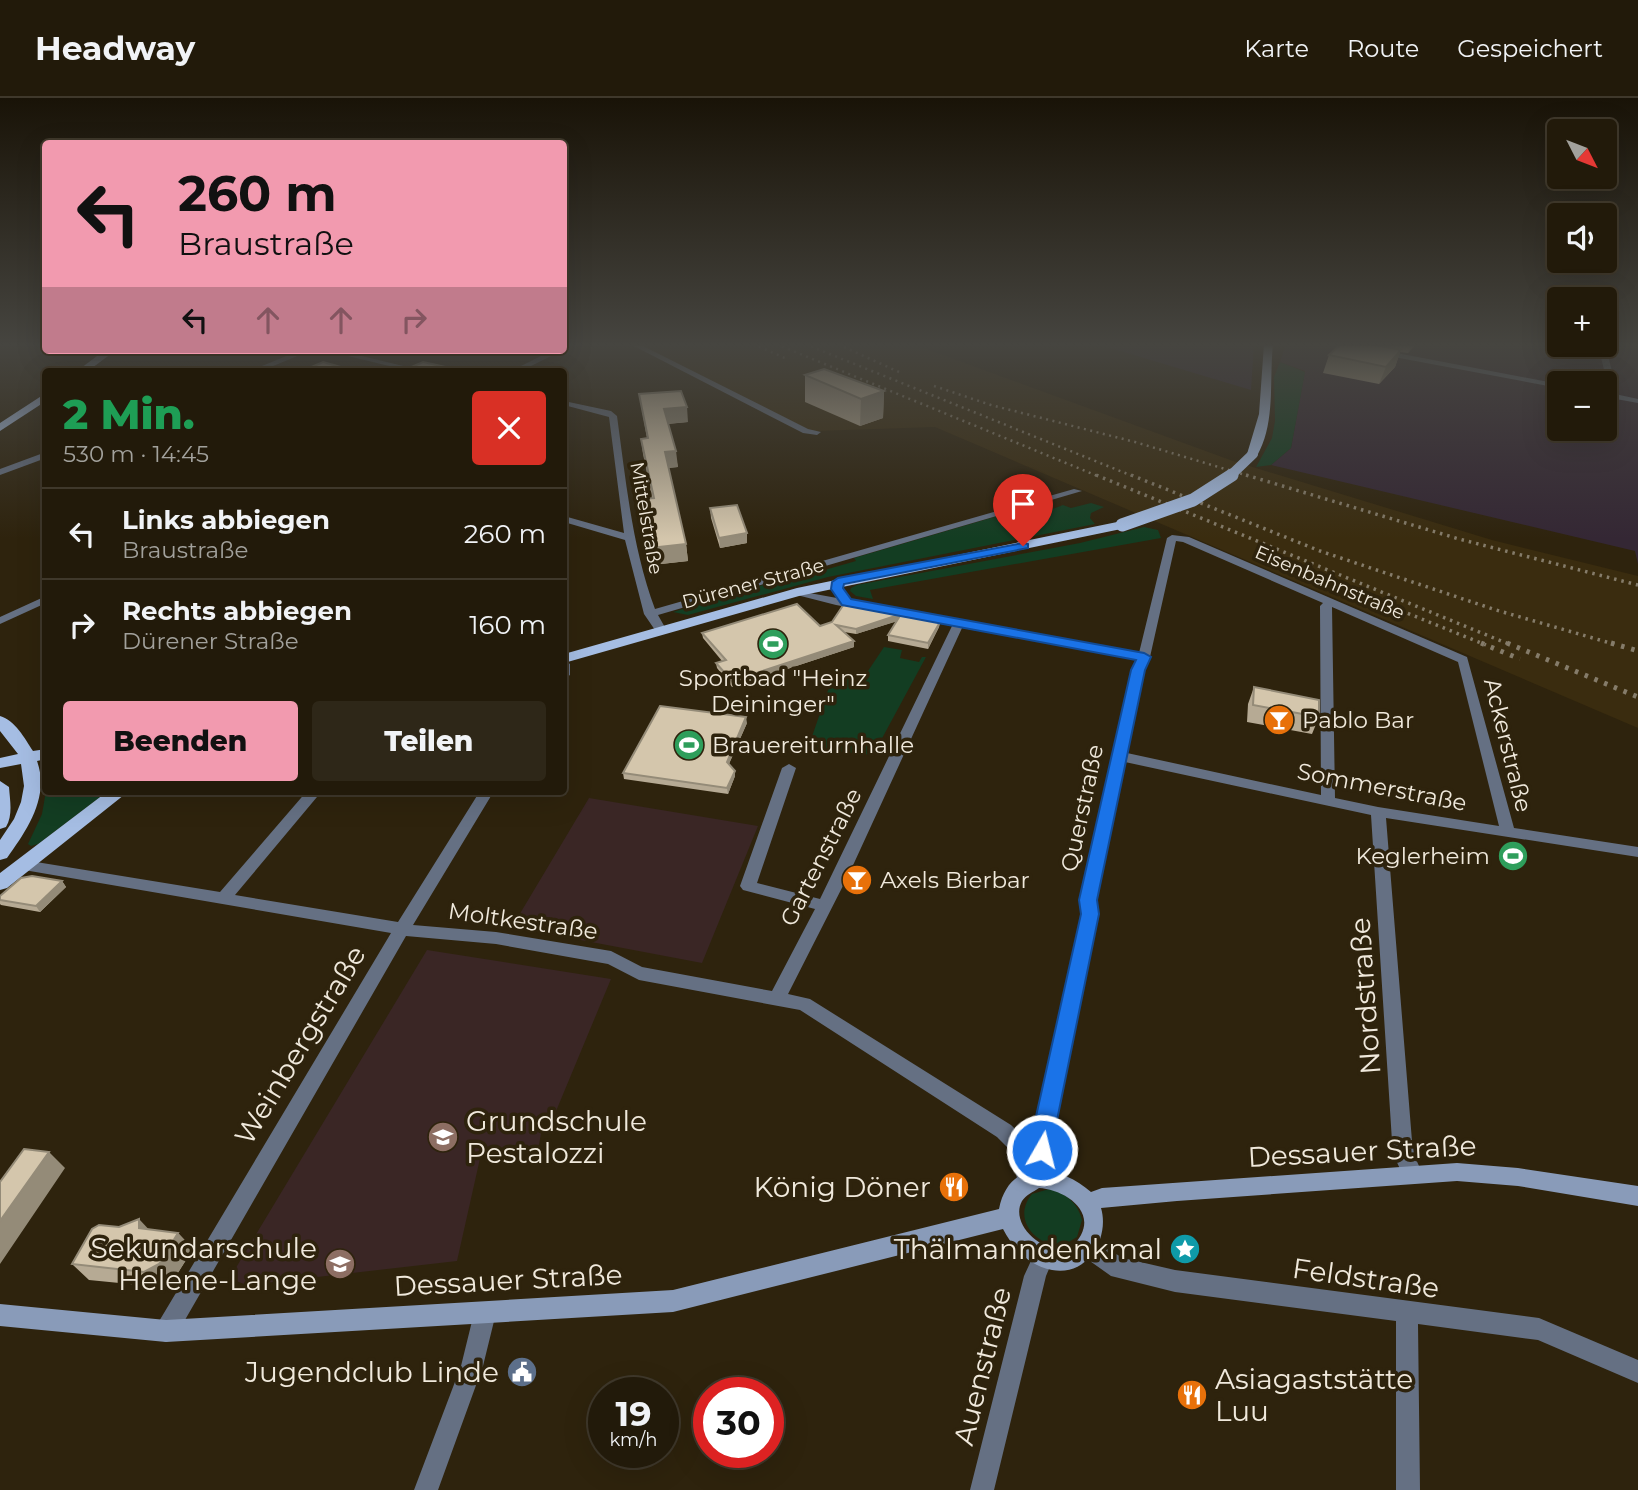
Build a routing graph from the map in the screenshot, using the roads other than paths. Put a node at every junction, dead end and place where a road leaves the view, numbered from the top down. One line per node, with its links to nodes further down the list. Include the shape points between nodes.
1 (27, 409): 5 (main road)
2 (590, 409): 12 (street, Mittelstraße, via 613,416)
3 (762, 409): 6 (street)
4 (1264, 409): 13 (main road, Dürener Straße, bridge, via 1253,454 1211,490 1175,508 1122,525)
5 (0, 428)
6 (817, 432)
7 (42, 456): 8 (street)
8 (0, 472)
9 (1077, 491): 18 (street, Dürener Straße)
10 (567, 520): 12 (street)
11 (1175, 537): 16 (street, Eisenbahnstraße); 22 (street, Querstraße, via 1170,540)
12 (631, 538): 18 (street, Mittelstraße)
13 (838, 582): 14 (main road, Dürener Straße); 17 (street, via 838,594)
14 (797, 592): 17 (street); 21 (main road, Dürener Straße)
15 (42, 600): 19 (street)
16 (1331, 601): 24 (street, Eisenbahnstraße, via 1455,654); 34 (street, via 1326,606)
17 (847, 602): 20 (street)
18 (650, 614): 21 (street, Mittelstraße)
19 (0, 621)
20 (959, 623): 22 (street); 43 (street, Gartenstraße)
21 (661, 631): 23 (main road, Dürener Straße)
22 (1144, 657): 27 (street, Querstraße)
23 (567, 661)
24 (1466, 666): 37 (street, Ackerstraße)
25 (0, 720): 26 (main road)
26 (37, 756): 28 (main road); 39 (main road, via 32,803)
27 (1119, 756): 34 (street, Sommerstraße); 47 (street, Querstraße)
28 (0, 763)
29 (789, 768): 43 (street, via 748,886)
30 (0, 788): 36 (main road)
31 (115, 795): 40 (main road)
32 (312, 795): 42 (street)
33 (485, 795): 44 (street, Weinbergstraße)
34 (1328, 801): 35 (street, Sommerstraße)
35 (1378, 812): 37 (street, Sommerstraße); 46 (street, Nordstraße, via 1402,1141)
36 (0, 823)
37 (1508, 833): 38 (street, Sommerstraße)
38 (1638, 852)
39 (0, 853)
40 (24, 866): 41 (main road); 42 (street, Moltkestraße)
41 (0, 883)
42 (224, 898): 44 (street, Moltkestraße)
43 (824, 906): 45 (street, Gartenstraße)
44 (402, 929): 45 (street, Moltkestraße, via 496,938 611,958 639,974); 56 (street, Weinbergstraße)
45 (777, 998): 47 (street, Moltkestraße, via 804,1004 1004,1131 1017,1144)
46 (1413, 1175): 48 (street, Dessauer Straße, via 1487,1173); 49 (street, Dessauer Straße, via 1166,1192)
47 (1037, 1180): 49 (street, via 1070,1185); 50 (street, via 1020,1186 1011,1200)
48 (1638, 1196)
49 (1088, 1203): 51 (street, via 1094,1221)
50 (1009, 1217): 52 (street, via 1017,1236); 53 (street, Dessauer Straße, via 673,1301)
51 (1087, 1247): 52 (street, via 1067,1258); 54 (street, Feldstraße, via 1115,1267 1154,1277)
52 (1043, 1256): 59 (street, Auenstraße)
53 (485, 1313): 56 (street, Dessauer Straße); 58 (street, via 472,1366)
54 (1407, 1314): 57 (street, Feldstraße, via 1539,1329); 60 (street)
55 (0, 1315): 56 (street, Dessauer Straße)
56 (166, 1331)
57 (1638, 1372)
58 (426, 1490)
59 (982, 1490)
60 (1408, 1490)

